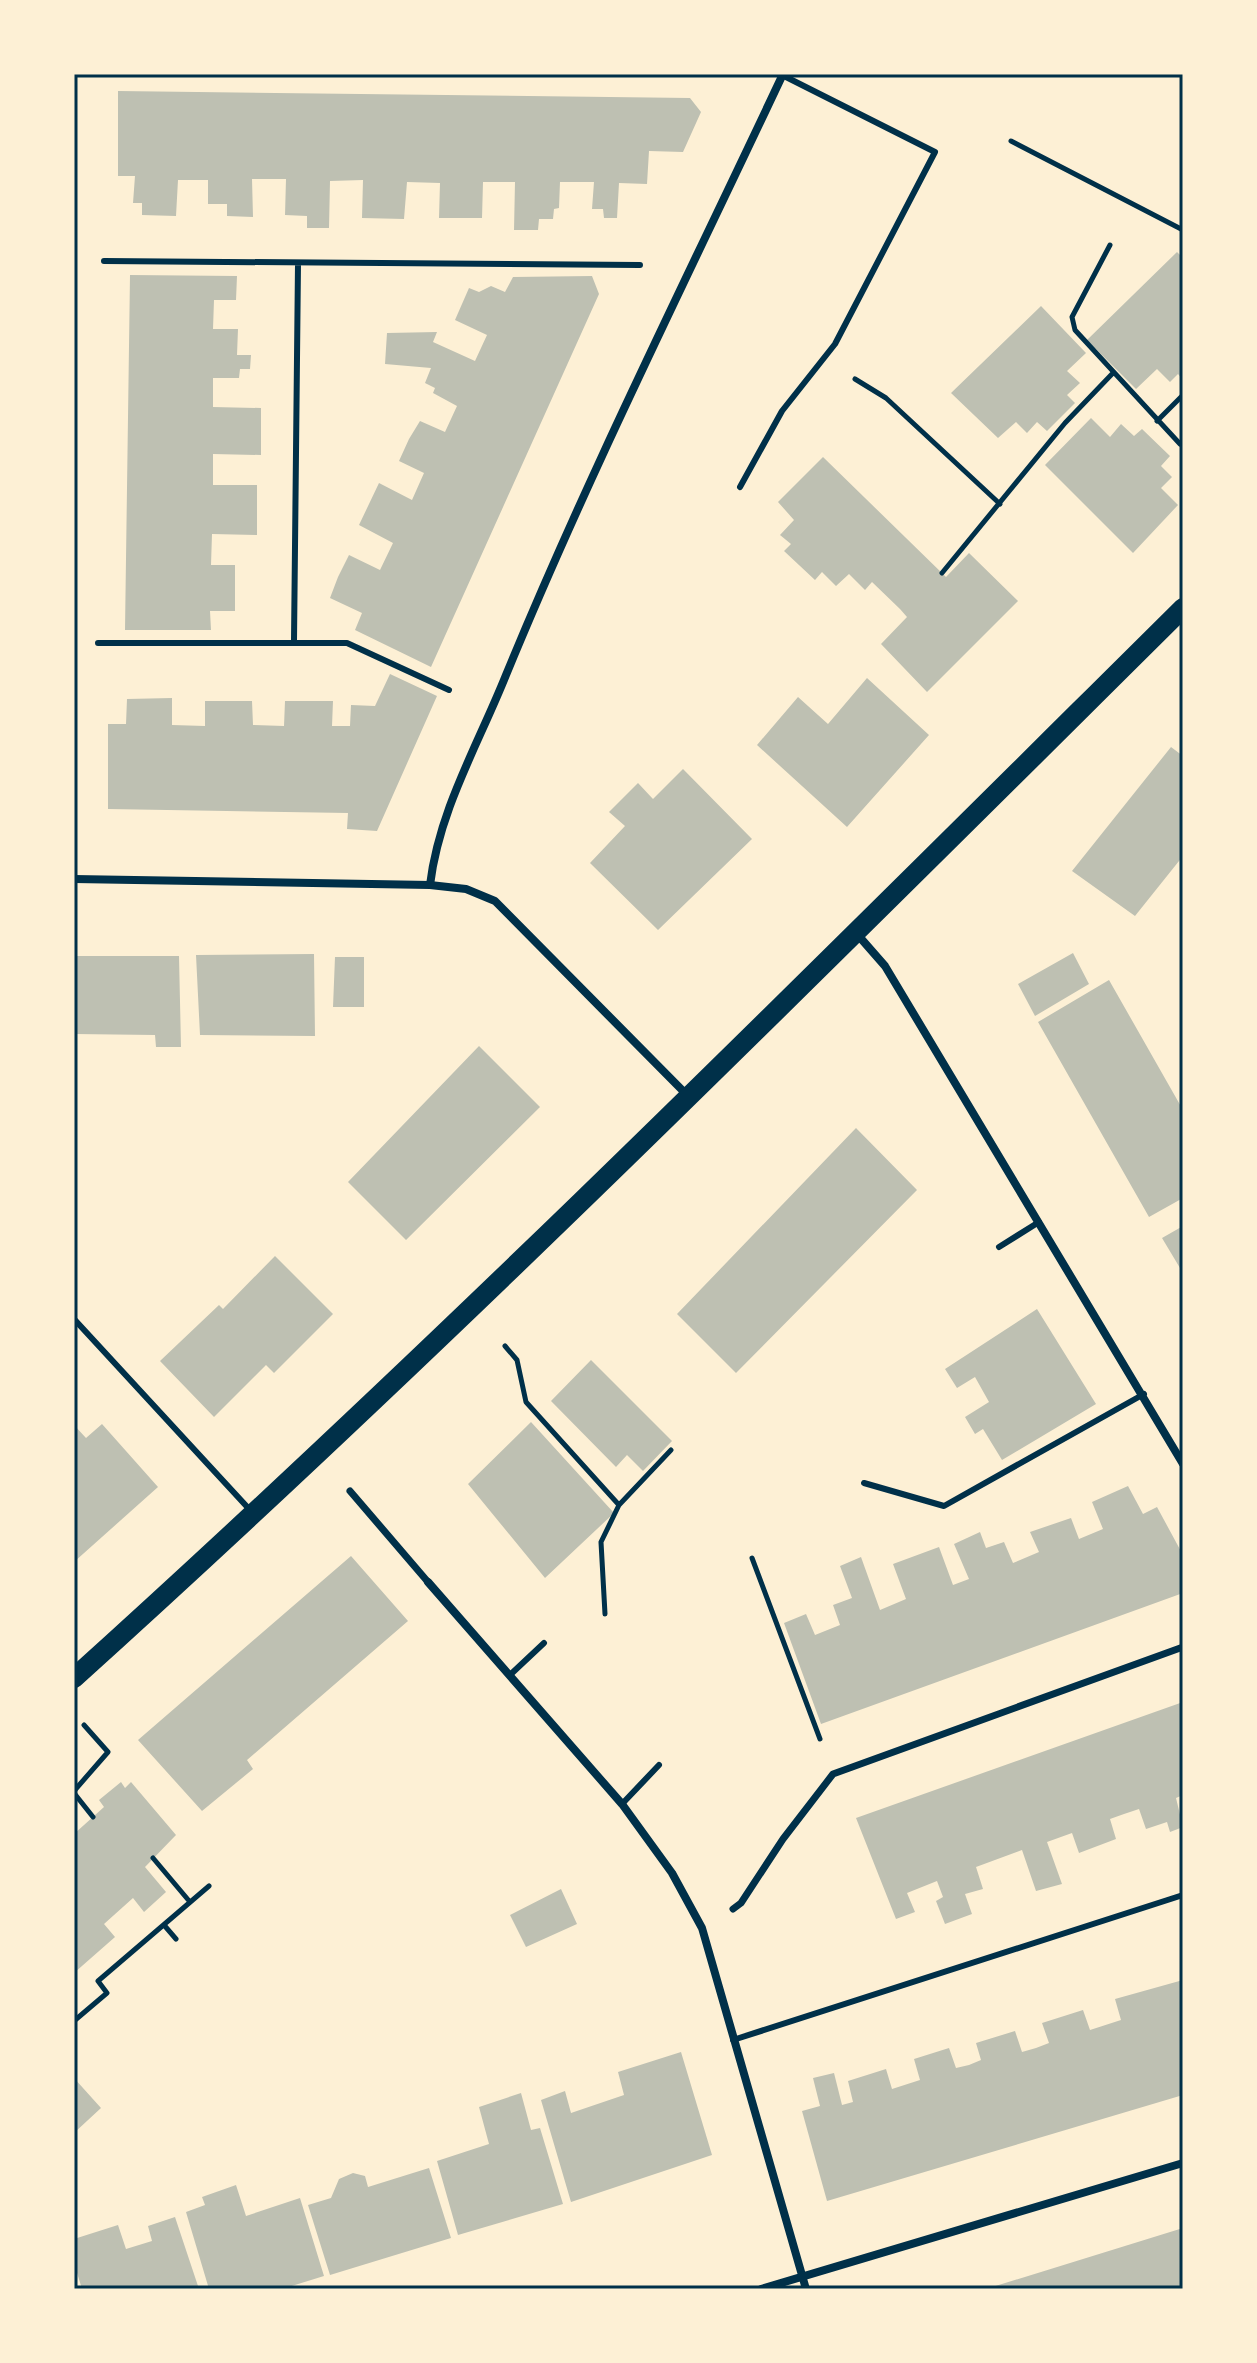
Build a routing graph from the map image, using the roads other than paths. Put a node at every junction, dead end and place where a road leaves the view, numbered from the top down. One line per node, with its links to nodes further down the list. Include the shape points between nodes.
1 (783, 75): 5 (lane, via 935,152 835,344 782,411); 11 (street, via 541,591 440,826)
2 (104, 261): 3 (lane)
3 (298, 264): 4 (lane); 7 (lane)
4 (640, 265)
5 (740, 487)
6 (1183, 608): 12 (main road)
7 (294, 641): 8 (lane); 9 (lane, via 347,643)
8 (98, 643)
9 (449, 690)
10 (74, 879): 11 (street)
11 (430, 885): 13 (street, via 466,889 495,901)
12 (855, 932): 13 (main road); 14 (street, via 885,966)
13 (690, 1097): 21 (main road)
14 (1039, 1222): 15 (lane); 17 (street)
15 (999, 1247)
16 (74, 1319): 21 (lane)
17 (1144, 1394): 18 (street); 19 (lane, via 944,1506)
18 (1183, 1464)
19 (864, 1483)
20 (350, 1491): 22 (street)
21 (255, 1515): 26 (main road)
22 (428, 1582): 25 (street)
23 (544, 1643): 25 (lane)
24 (1183, 1647): 30 (street, via 833,1774)
25 (511, 1674): 28 (street)
26 (74, 1678)
27 (659, 1765): 28 (lane)
28 (622, 1804): 31 (street, via 672,1873 702,1928)
29 (1183, 1895): 31 (lane)
30 (733, 1909)
31 (733, 2040): 33 (street)
32 (1183, 2163): 33 (street)
33 (802, 2276): 34 (street); 35 (street)
34 (761, 2289)
35 (806, 2289)

